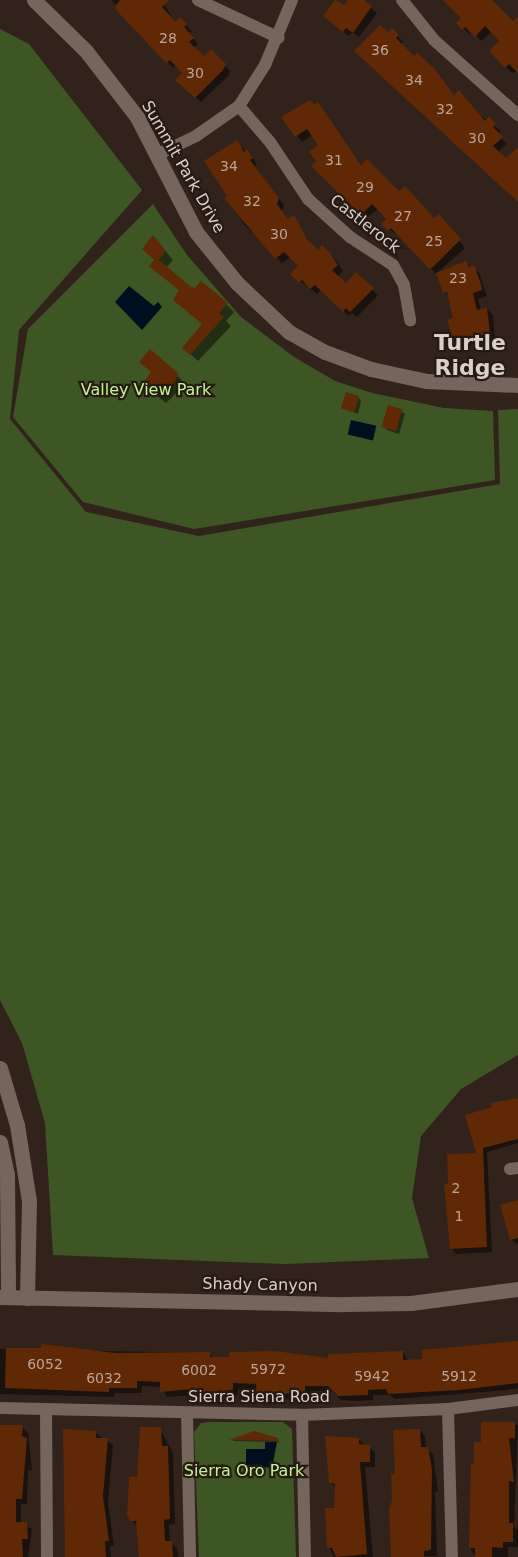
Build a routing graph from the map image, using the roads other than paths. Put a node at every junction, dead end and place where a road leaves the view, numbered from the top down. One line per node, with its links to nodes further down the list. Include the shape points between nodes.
1 (34, 0): 8 (street, Summit Park Drive, via 86,51 137,117)
2 (198, 0): 5 (street)
3 (292, 0): 5 (street)
4 (402, 0): 7 (street, via 434,40)
5 (279, 38): 6 (street)
6 (239, 106): 8 (street, via 196,136); 9 (street, Castlerock, via 270,142 308,199 350,237 393,266 404,285)
7 (518, 115)
8 (158, 155): 11 (street, Summit Park Drive, via 196,232 237,283 289,332 325,352 371,369 426,381)
9 (410, 320)
10 (518, 376): 11 (street, Summit Park Drive)
11 (482, 384): 12 (street, Summit Park Drive)
12 (518, 385)
13 (0, 1068): 17 (street, via 17,1125 29,1201)
14 (0, 1142): 16 (street, via 7,1174)
15 (518, 1289): 17 (street, Shady Canyon, via 411,1303 366,1304)
16 (4, 1297): 17 (street, Shady Canyon)
17 (27, 1298)
18 (518, 1400): 20 (street, Sierra Siena Road)
19 (0, 1408): 21 (street, Sierra Siena Road)
20 (448, 1409): 23 (street, Sierra Siena Road); 27 (street)
21 (46, 1410): 22 (street, Sierra Siena Road); 24 (street)
22 (187, 1413): 23 (street, Sierra Siena Road); 25 (street)
23 (302, 1415): 26 (street)
24 (46, 1557)
25 (190, 1557)
26 (305, 1557)
27 (452, 1557)

